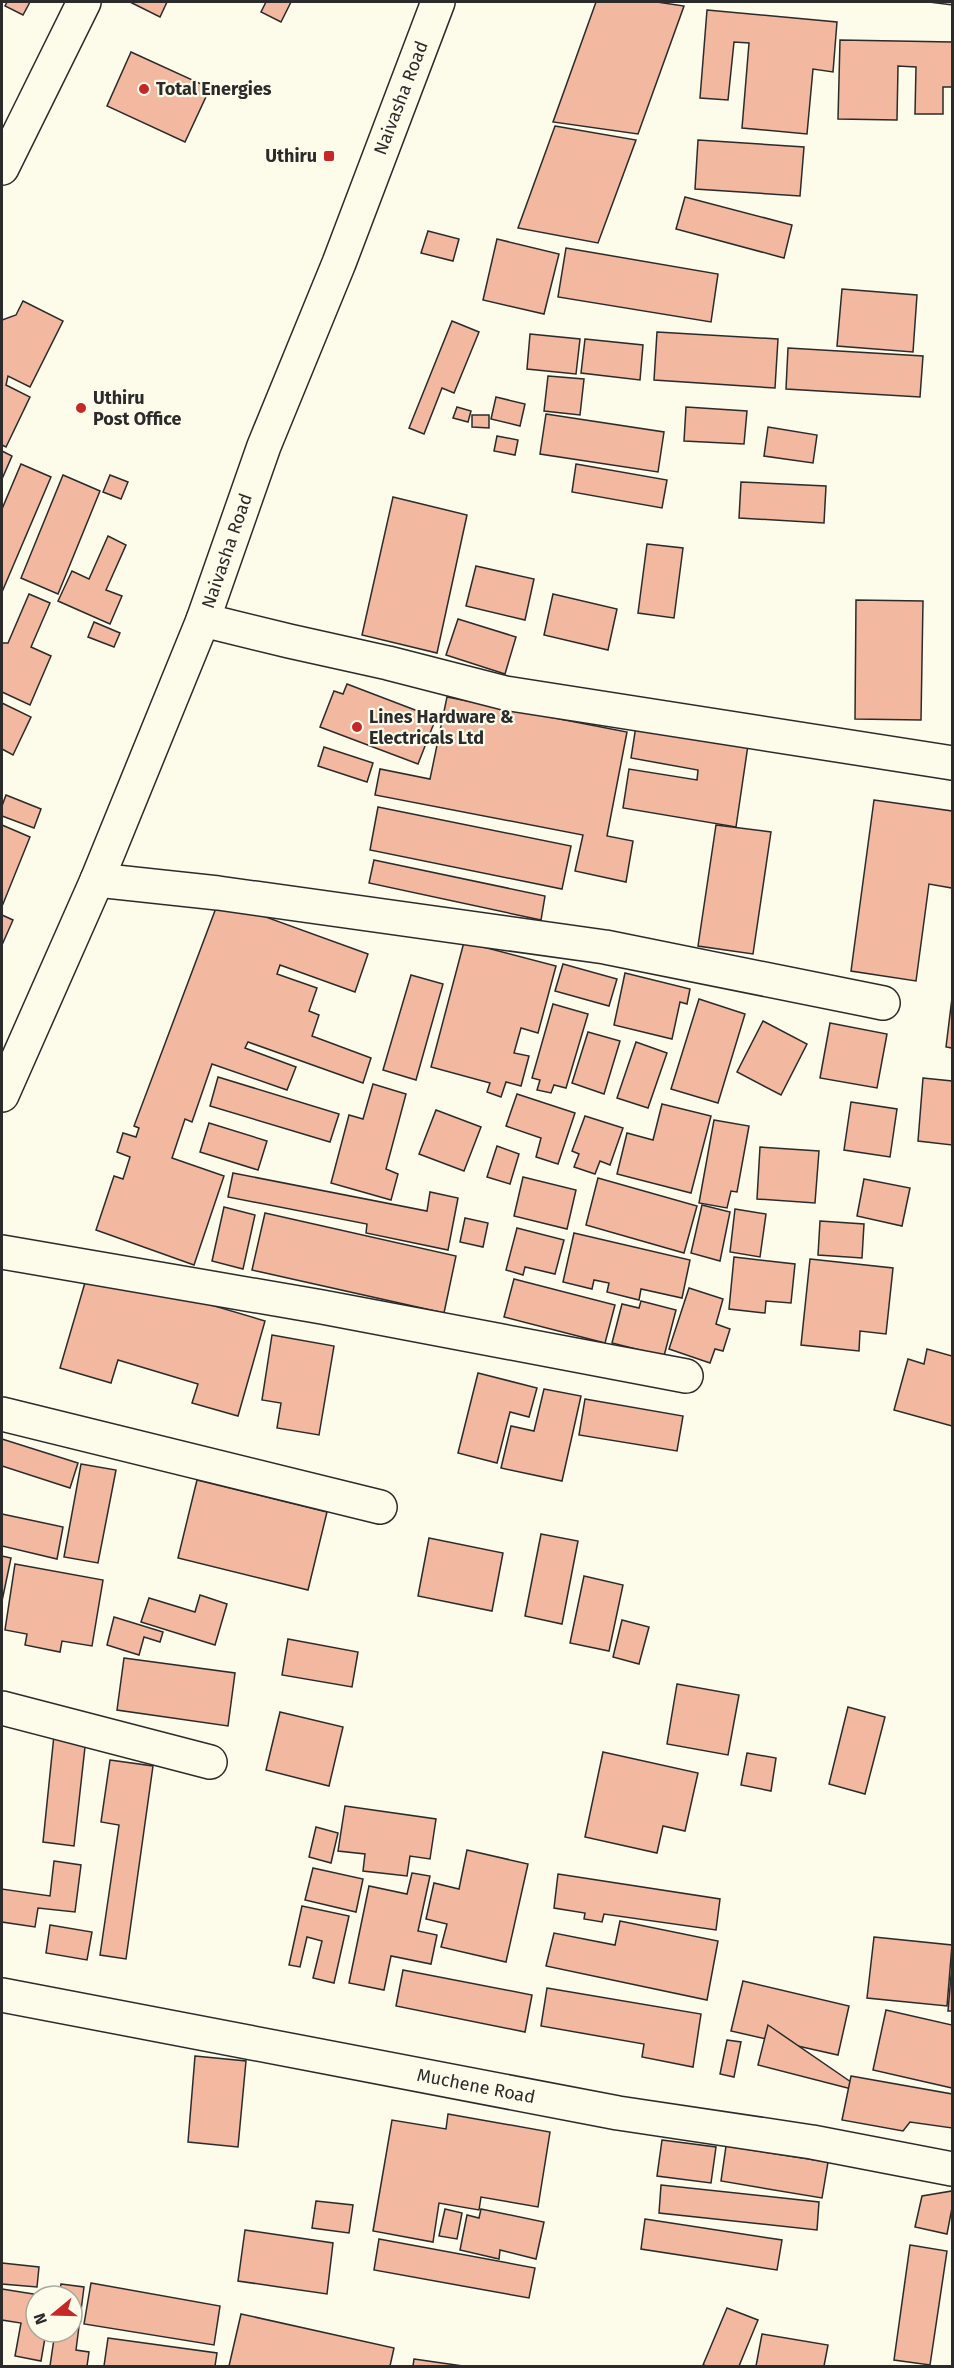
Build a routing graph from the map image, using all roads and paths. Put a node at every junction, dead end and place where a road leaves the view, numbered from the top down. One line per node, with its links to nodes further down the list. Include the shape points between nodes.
1 (84, 2): 3 (street)
2 (438, 2): 4 (street, Naivasha Road, via 268,437)
3 (2, 168)
4 (204, 620): 5 (street, via 505,693); 6 (street, Naivasha Road)
5 (952, 763)
6 (97, 880): 7 (street, via 605,947); 8 (street, Naivasha Road)
7 (883, 1003)
8 (2, 1095)
9 (2, 1252): 10 (street)
10 (686, 1376)
11 (2, 1414): 12 (street)
12 (380, 1507)
13 (2, 1708): 14 (street)
14 (210, 1762)
15 (2, 1995): 16 (street, Muchene Road, via 618,2113 812,2142)
16 (952, 2169)

